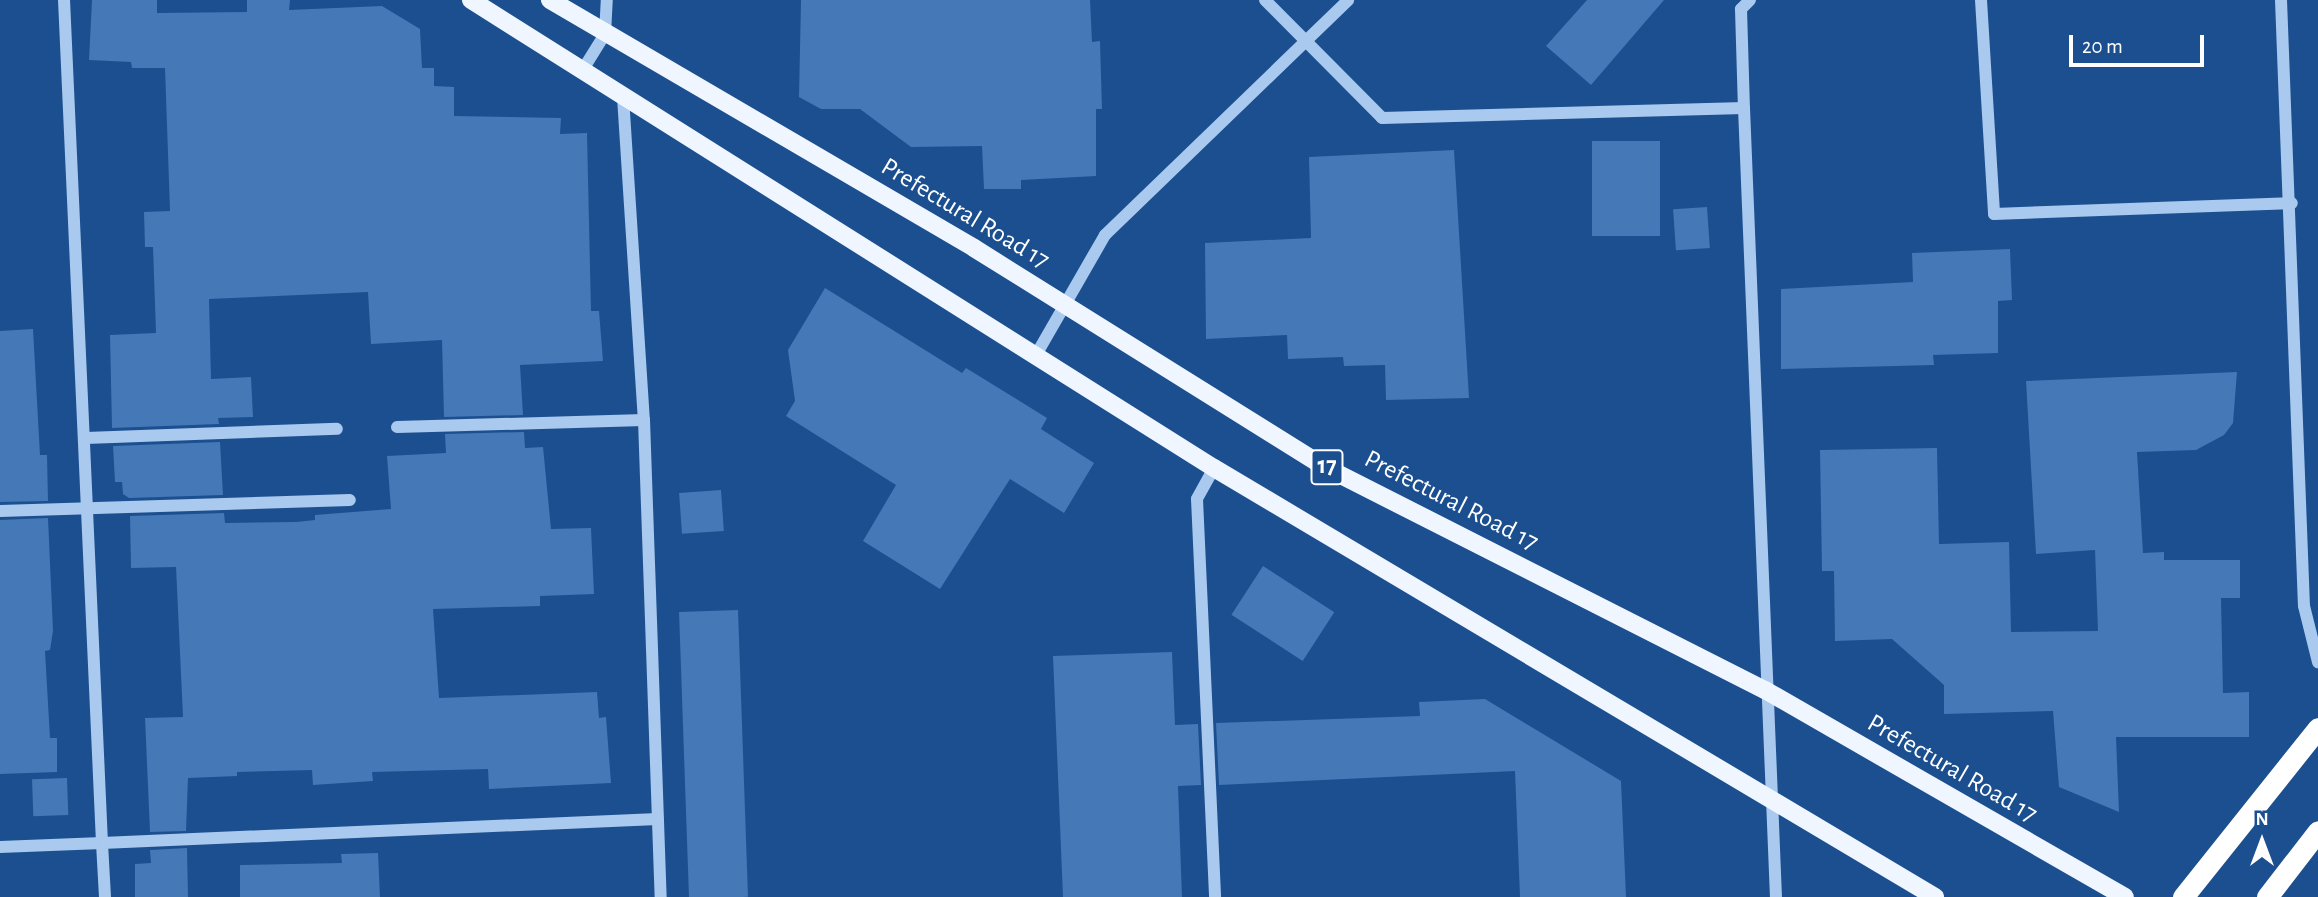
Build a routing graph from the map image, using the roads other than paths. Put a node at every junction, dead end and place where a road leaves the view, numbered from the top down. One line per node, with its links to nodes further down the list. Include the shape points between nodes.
1 (64, 0): 21 (street)
2 (471, 0): 12 (main road, 17)
3 (550, 0): 10 (main road, Prefectural Road 17 / 17)
4 (607, 0): 10 (street)
5 (1265, 0): 11 (street)
6 (1349, 0): 11 (street)
7 (1750, 0): 14 (street, via 1741,9)
8 (1981, 0): 15 (street, via 1994,214)
9 (2281, 0): 15 (street)
10 (605, 34): 12 (street); 16 (main road, Prefectural Road 17 / 17)
11 (1306, 41): 14 (street, via 1382,118); 16 (street, via 1105,235)
12 (582, 71): 13 (main road, 17)
13 (623, 97): 17 (main road, 17); 18 (street)
14 (1744, 108): 27 (street)
15 (2291, 203): 26 (street, via 2304,606)
16 (1064, 303): 17 (street); 27 (main road, Prefectural Road 17 / 17, via 1321,464)
17 (1035, 355): 22 (main road, 17)
18 (644, 420): 19 (street); 30 (street)
19 (397, 427)
20 (337, 429): 21 (street)
21 (86, 438): 24 (street)
22 (1214, 468): 29 (main road, 17); 36 (street, via 1197,499)
23 (350, 500): 24 (street)
24 (88, 509): 25 (street); 32 (street)
25 (0, 511)
26 (2318, 662)
27 (1765, 690): 29 (street); 39 (main road, Prefectural Road 17 / 17)
28 (2318, 728): 40 (highway)
29 (1771, 798): 37 (street); 38 (main road, 17)
30 (657, 819): 32 (street); 35 (street)
31 (2318, 831): 41 (highway)
32 (102, 843): 33 (street); 34 (street)
33 (0, 847)
34 (105, 897)
35 (661, 897)
36 (1215, 897)
37 (1776, 897)
38 (1935, 897)
39 (2126, 897)
40 (2183, 897)
41 (2267, 897)

